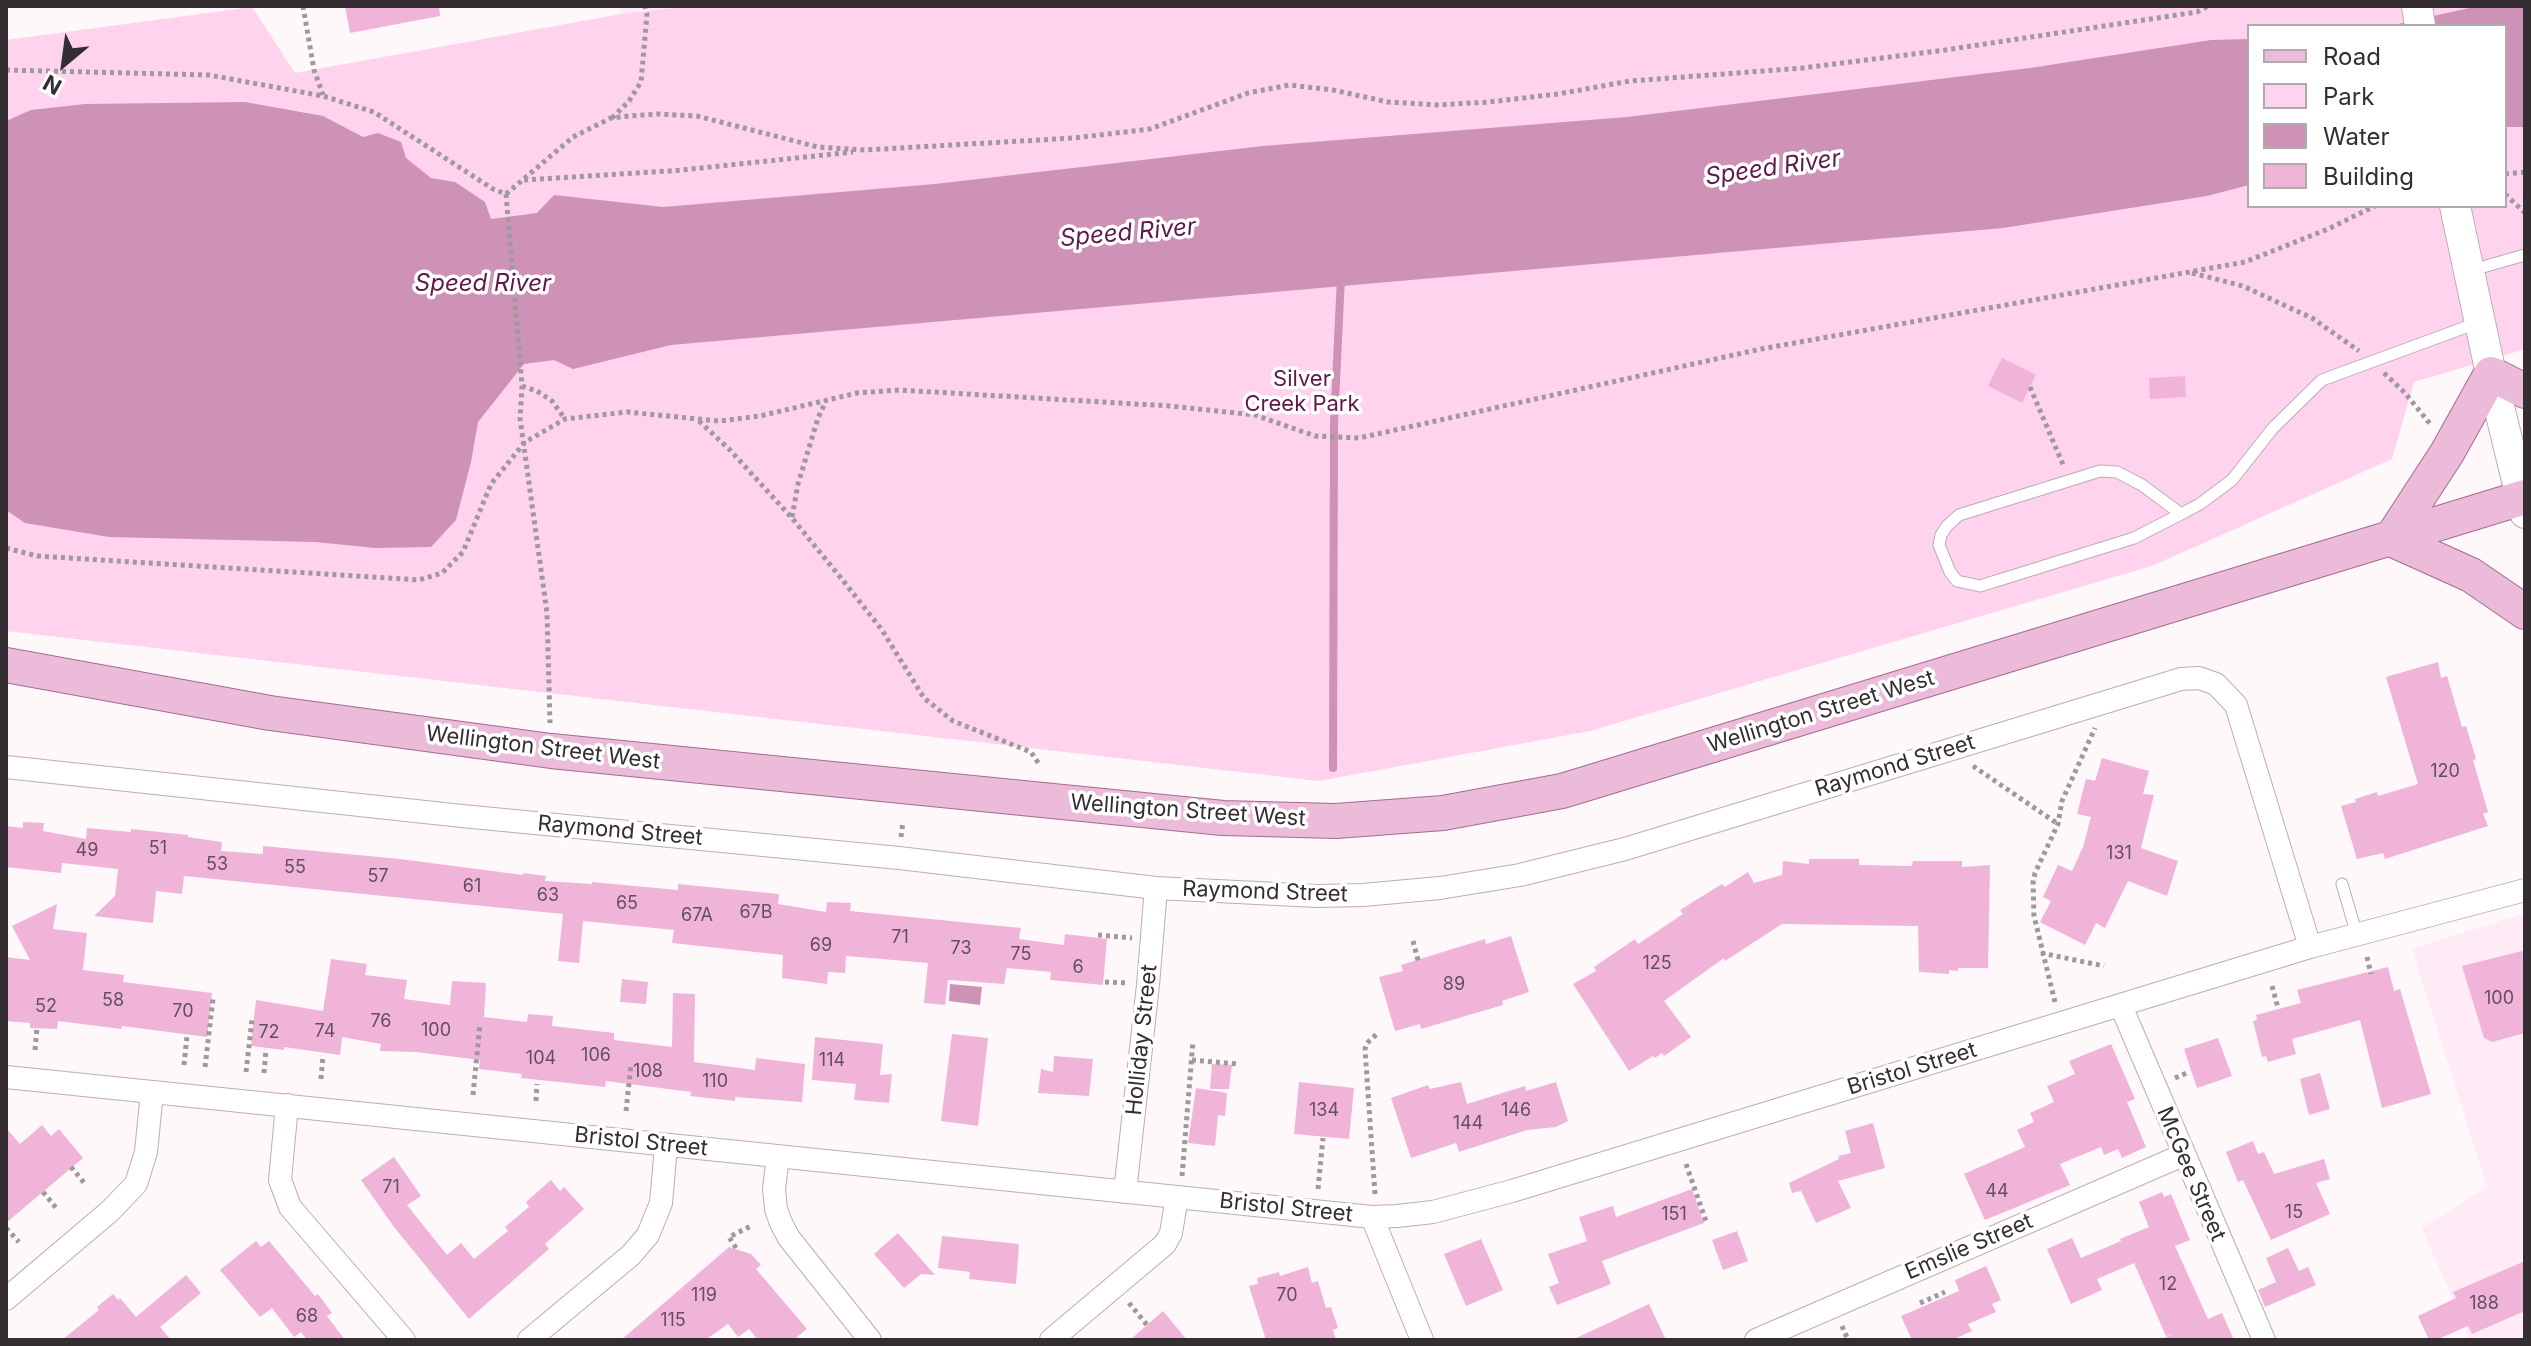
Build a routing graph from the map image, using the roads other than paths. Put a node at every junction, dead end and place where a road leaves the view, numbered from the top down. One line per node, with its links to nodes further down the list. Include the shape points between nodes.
1 (2455, 208): 3 (main road)
2 (2525, 255): 3 (lane)
3 (2469, 270): 4 (main road)
4 (2480, 322): 5 (main road); 8 (lane, via 2322,380 2273,428 2232,480)
5 (2491, 374): 6 (main road); 7 (main road); 9 (main road)
6 (2525, 391)
7 (2524, 503): 9 (main road, Wellington Street West)
8 (2181, 514): 8 (lane, via 2142,485 2117,472 2100,471 1959,515 1939,545 1957,581 1980,586 2112,547)
9 (2391, 539): 10 (main road, via 2471,575); 11 (main road, Wellington Street West, via 1562,791 1443,813 1336,821 1223,818 551,751 270,713)
10 (2525, 612)
11 (6, 665)
12 (6, 767): 14 (street, Raymond Street)
13 (2342, 884): 16 (lane)
14 (1156, 888): 17 (street, Raymond Street, via 1363,895 1520,875 1625,849 2107,701 2199,678 2216,684 2236,705); 26 (street, Holliday Street)
15 (2525, 890): 16 (street, Bristol Street)
16 (2357, 935): 17 (street, Bristol Street)
17 (2310, 947): 18 (street, Bristol Street)
18 (2121, 1006): 23 (street, McGee Street); 27 (street, Bristol Street, via 1512,1191 1433,1212)
19 (6, 1077): 20 (street, Bristol Street)
20 (152, 1092): 21 (street, Bristol Street); 28 (street, via 146,1152 136,1184)
21 (287, 1105): 22 (street, Bristol Street); 29 (street, via 280,1180 290,1207)
22 (666, 1146): 24 (street, Bristol Street); 30 (street, via 661,1203 648,1235)
23 (2183, 1155): 34 (street, Emslie Street); 35 (street, McGee Street)
24 (778, 1156): 26 (street, Bristol Street); 31 (street, via 774,1189 781,1223)
25 (1180, 1187): 26 (street, Bristol Street); 27 (street, Bristol Street); 32 (street, via 1165,1244)
26 (1125, 1192)
27 (1373, 1206): 33 (street)
28 (6, 1299)
29 (404, 1340)
30 (529, 1340)
31 (870, 1340)
32 (1051, 1340)
33 (1422, 1340)
34 (1756, 1340)
35 (2264, 1340)

